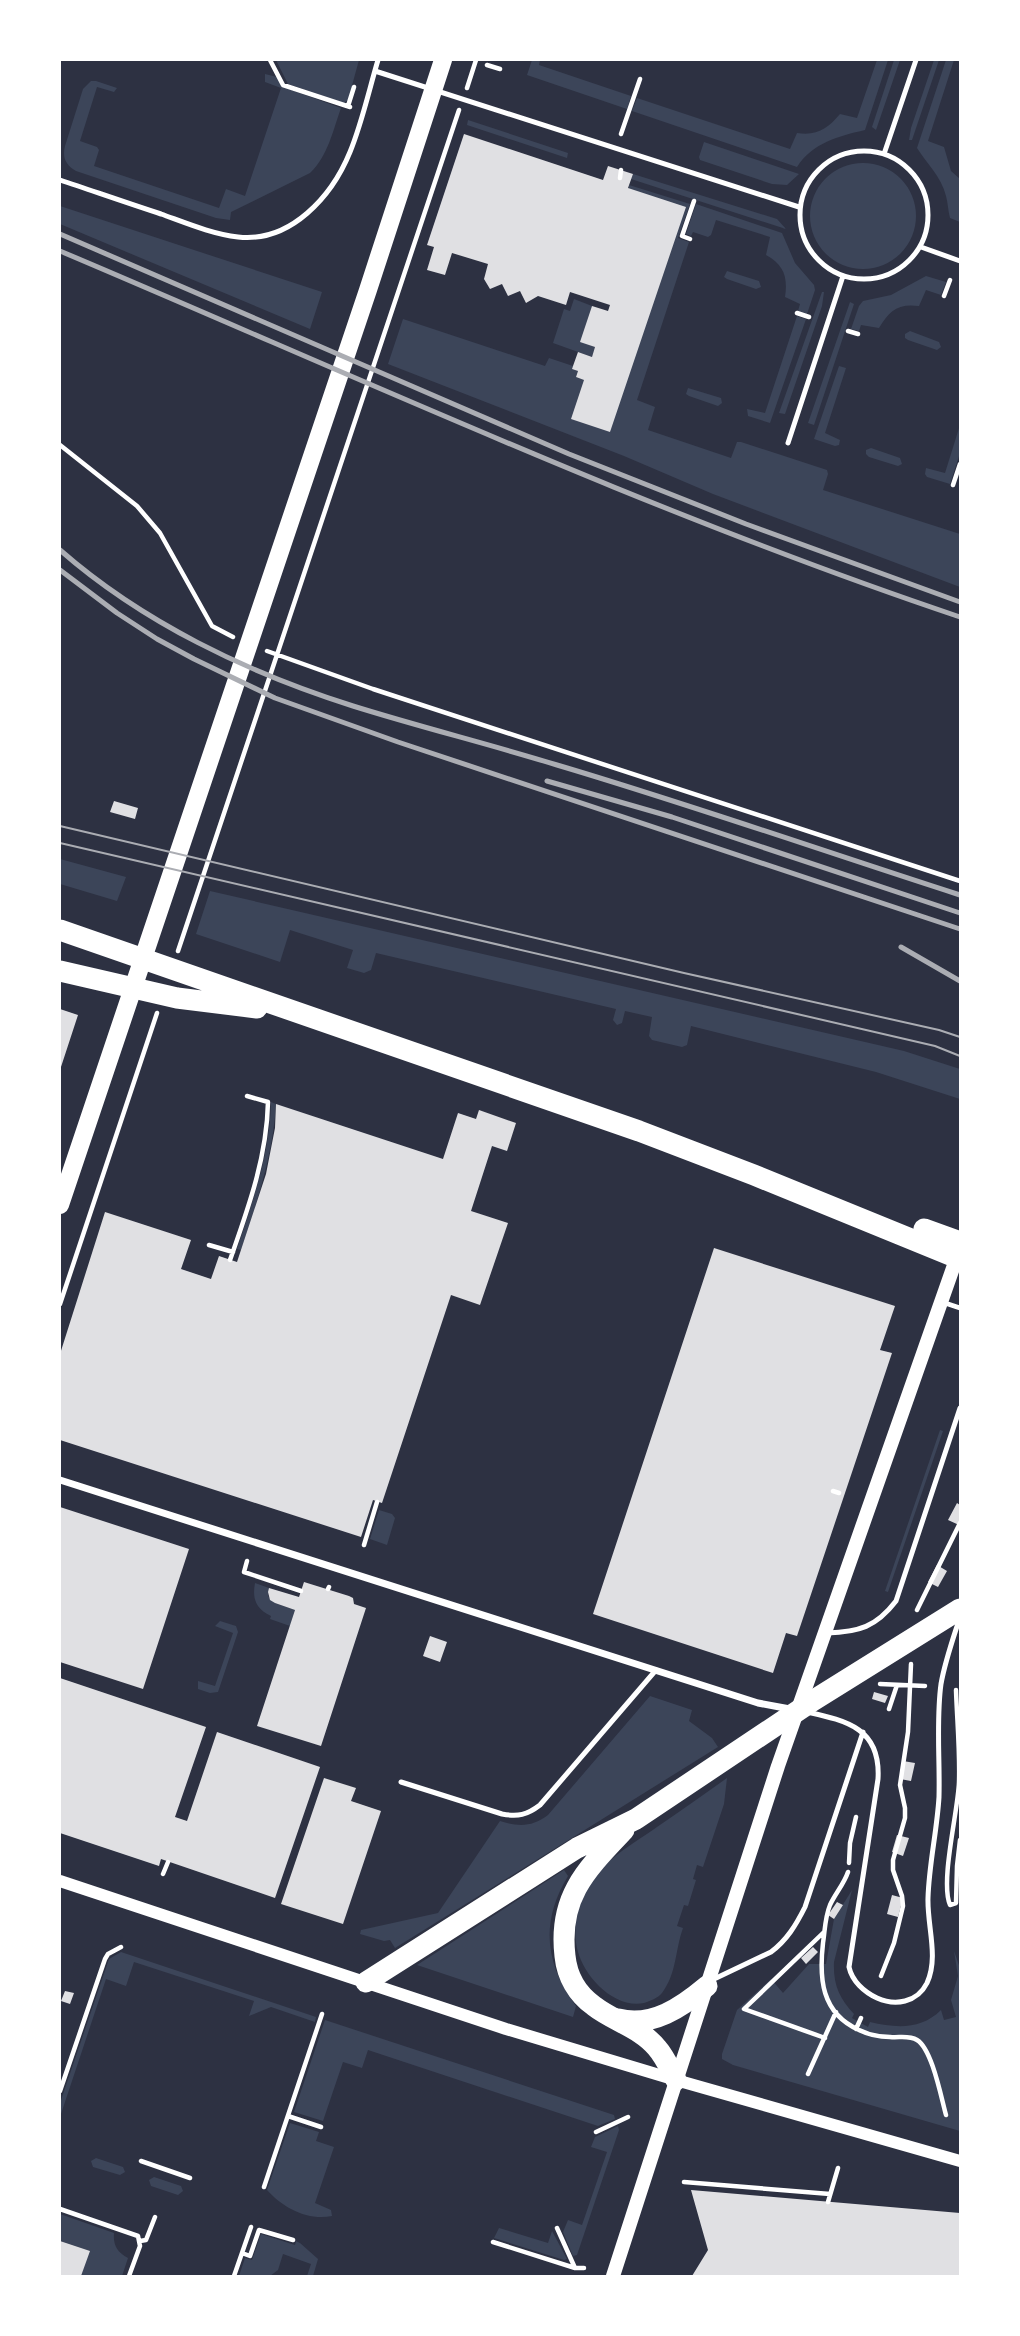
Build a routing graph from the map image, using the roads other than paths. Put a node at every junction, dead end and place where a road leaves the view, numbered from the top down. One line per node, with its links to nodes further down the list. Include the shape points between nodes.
1 (378, 60): 4 (lane)
2 (443, 60): 17 (main road)
3 (916, 60): 5 (lane)
4 (375, 71): 6 (lane, via 350,152 327,193 313,209 274,232 255,237 221,234); 7 (lane)
5 (884, 154): 7 (lane, via 846,153 829,161 804,189); 8 (lane, via 901,162 924,190 927,228)
6 (60, 180)
7 (799, 207): 10 (lane, via 804,242 820,263)
8 (921, 247): 9 (lane); 10 (lane, via 903,266 880,278)
9 (961, 261)
10 (843, 276): 11 (lane)
11 (788, 443)
12 (60, 928): 15 (highway); 16 (highway)
13 (60, 959): 15 (highway, via 124,975)
14 (60, 971): 16 (highway, via 177,998)
15 (214, 984): 19 (highway, via 639,1131)
16 (321, 1016): 18 (highway)
17 (60, 1205)
18 (961, 1245): 20 (main road)
19 (961, 1259)
20 (942, 1302): 21 (lane); 26 (main road)
21 (961, 1308)
22 (961, 1408): 26 (lane, via 896,1601 869,1626)
23 (60, 1480): 27 (street)
24 (961, 1609): 31 (highway)
25 (961, 1616): 29 (lane, via 941,1687 939,1798 928,1901 932,1964 920,1993 907,2001 872,1996 851,1976 849,1967 878,1771 873,1745)
26 (825, 1634): 28 (main road)
27 (656, 1670): 28 (street, via 758,1703); 30 (lane, via 530,1812 502,1814)
28 (797, 1710): 29 (lane); 34 (main road)
29 (863, 1732): 34 (lane, via 805,1907 794,1927 771,1952)
30 (401, 1782)
31 (636, 1819): 33 (highway, via 577,1848); 35 (highway, via 594,1861 564,1916 562,1934 571,1979 594,2007)
32 (60, 1881): 33 (street)
33 (366, 1982): 36 (street)
34 (708, 1984): 35 (highway, via 671,2012 655,2018 629,2022); 36 (main road)
35 (612, 2017): 36 (highway, via 655,2046)
36 (676, 2080): 37 (street); 38 (main road)
37 (961, 2161)
38 (614, 2277)

